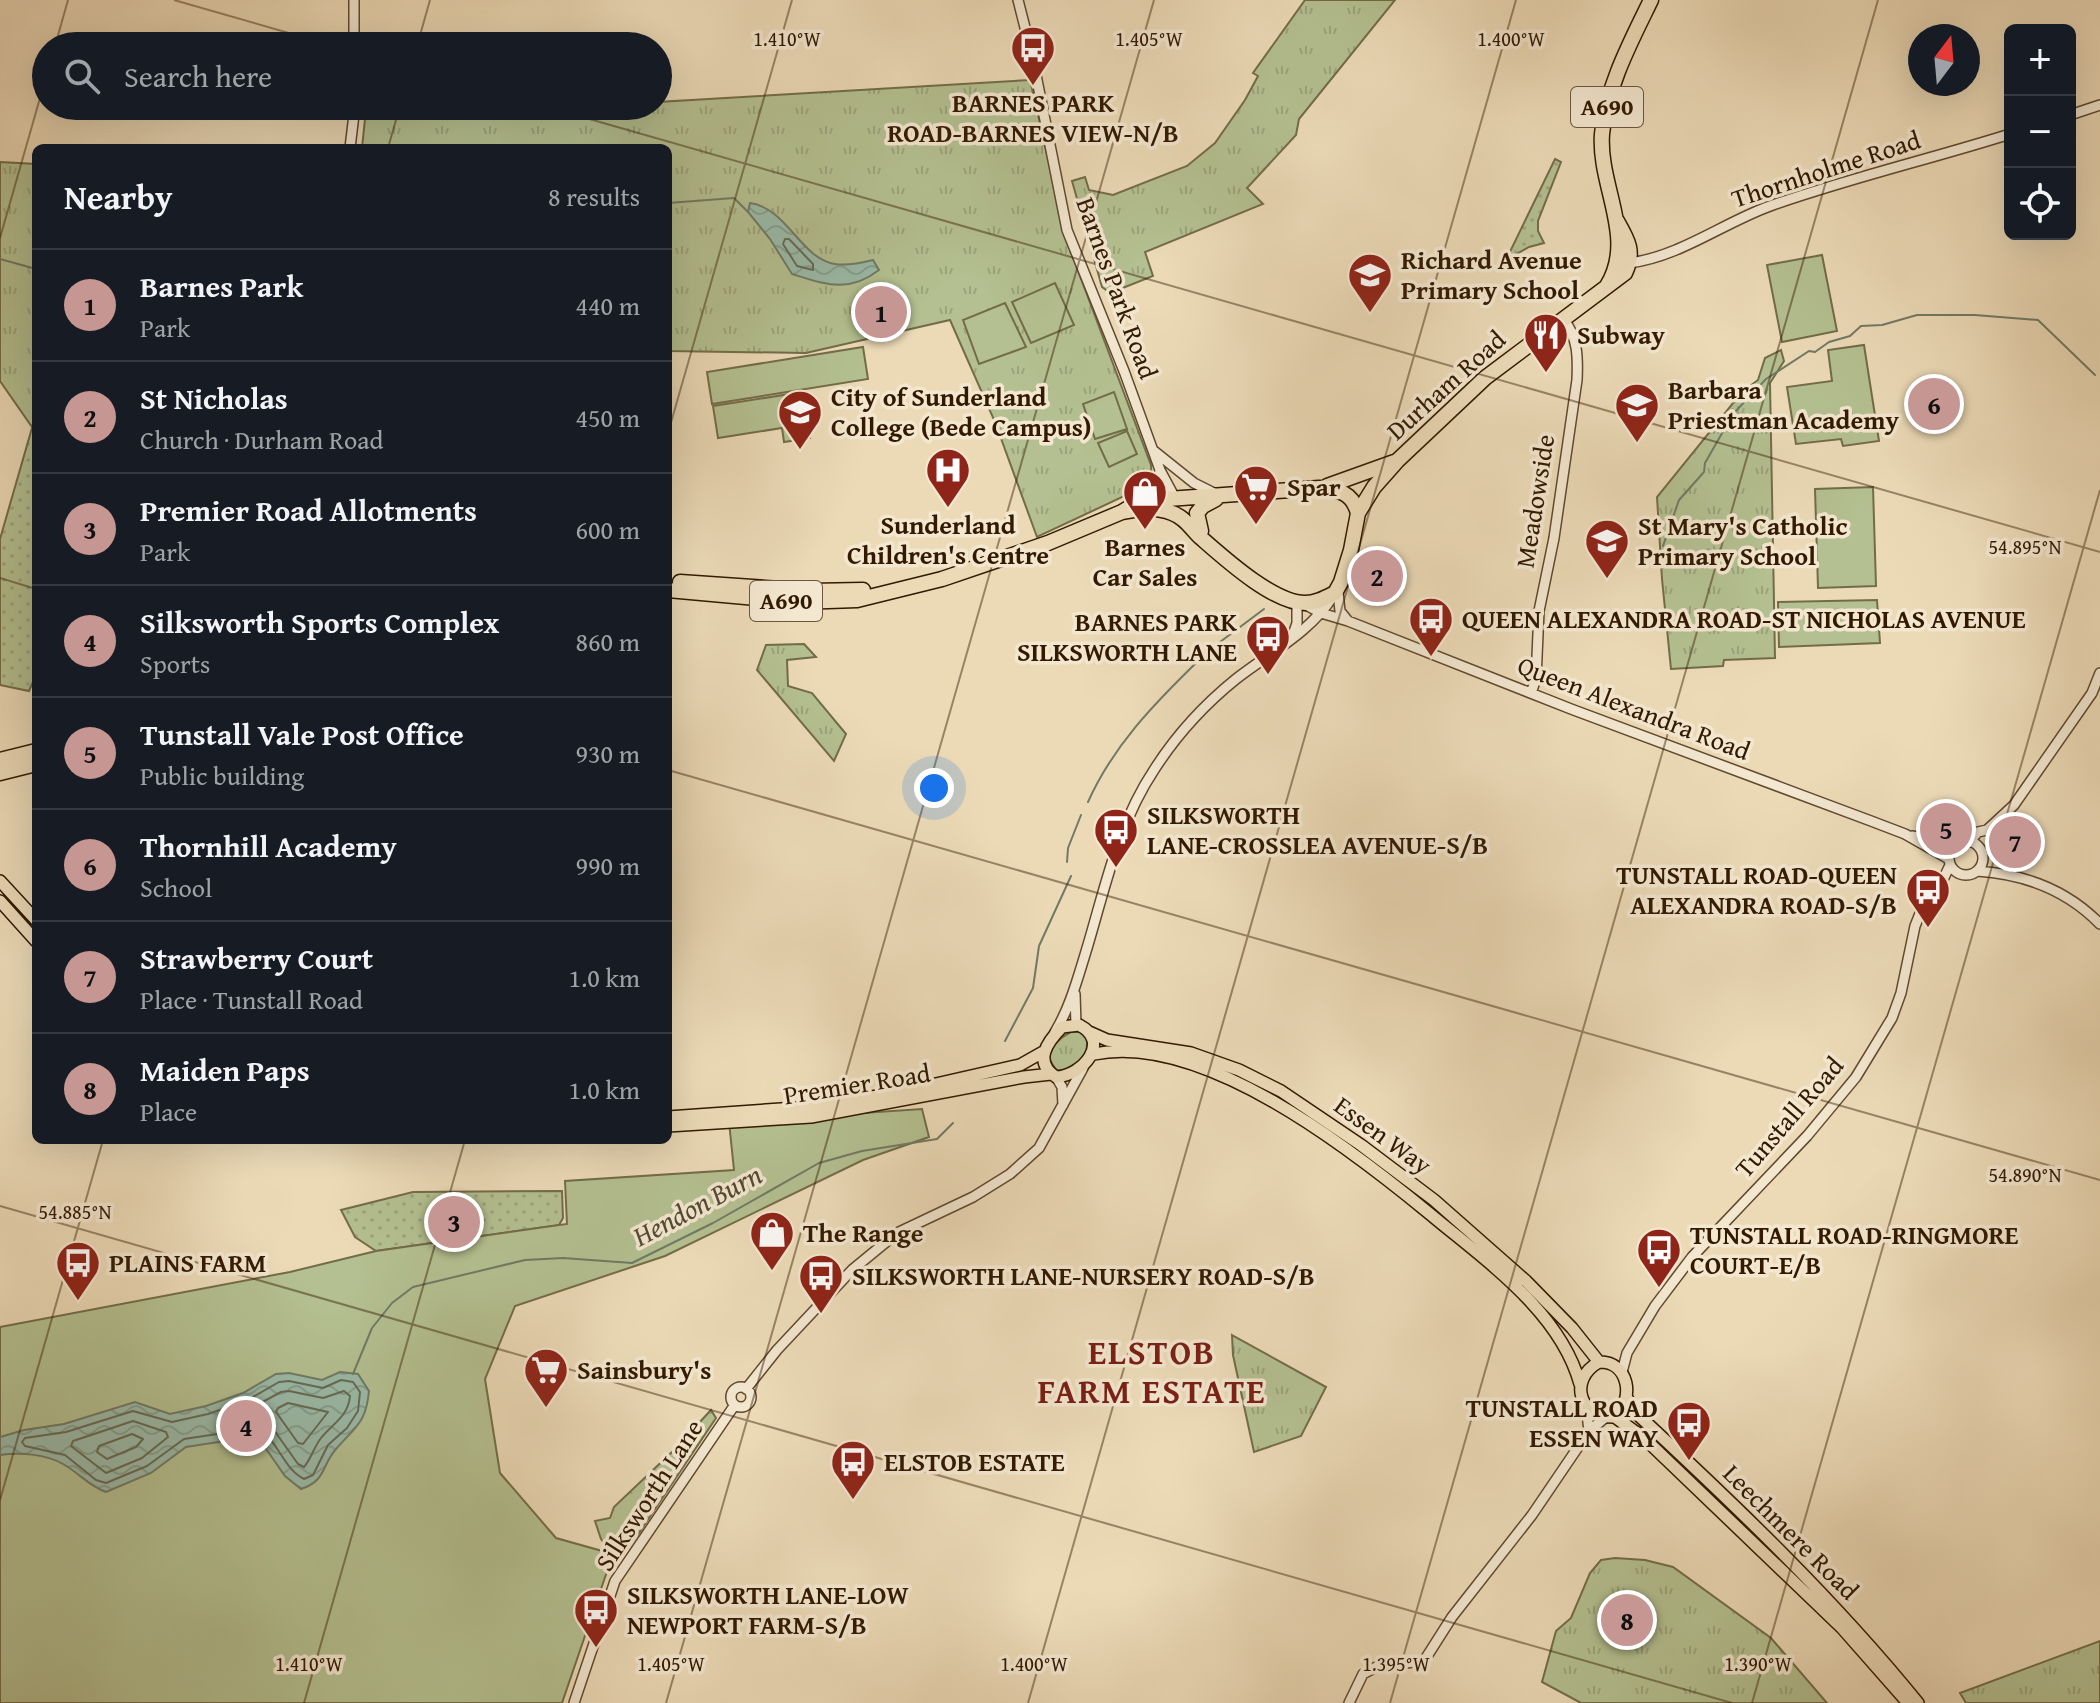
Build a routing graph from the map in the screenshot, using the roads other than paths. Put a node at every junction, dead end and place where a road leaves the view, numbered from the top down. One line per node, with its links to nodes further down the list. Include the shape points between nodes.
1 (354, 0): 4 (street)
2 (1018, 0): 12 (street, Barnes Park Road, via 1067,230)
3 (1651, 0): 10 (highway, Durham Road / A690, via 1603,126 1603,172)
4 (354, 32)
5 (2100, 105): 6 (street)
6 (2076, 113)
7 (353, 120): 9 (street)
8 (2004, 136): 10 (street, Thornholme Road, via 1768,207 1660,256)
9 (350, 144)
10 (1625, 261): 11 (highway, Durham Road / A690, via 1605,288)
11 (1563, 319): 13 (highway, Durham Road / A690, via 1485,378); 32 (street, Meadowside, via 1574,336 1577,380 1539,611)
12 (1152, 449): 14 (street, Barnes Park Road); 16 (street, Barnes Park Road, via 1194,483)
13 (1397, 461): 15 (highway, Durham Road / A690); 20 (highway, Durham Road / A690)
14 (1160, 470): 17 (street, Barnes Park Road); 18 (street, A690, via 1157,486)
15 (1319, 488): 16 (highway, Durham Road / A690); 20 (highway, Durham Road / A690, via 1345,492)
16 (1221, 496): 17 (highway, Durham Road / A690); 21 (highway, via 1199,508)
17 (1175, 498): 18 (highway, Durham Road / A690); 21 (highway, Durham Road / A690)
18 (1140, 501): 19 (highway, Durham Road / A690)
19 (1122, 512): 22 (highway, Durham Road / A690, via 1153,508 1175,514); 24 (highway, Durham Road / A690, via 1048,543)
20 (1358, 513): 26 (highway, Durham Road / A690)
21 (1201, 531): 22 (highway, Durham Road / A690)
22 (1211, 545): 27 (highway, Durham Road / A690, via 1256,582)
23 (672, 581): 24 (highway, Durham Road / A690, via 810,591)
24 (903, 588): 25 (highway, Durham Road / A690, via 829,602)
25 (672, 590)
26 (1337, 591): 27 (highway); 28 (street); 29 (street, via 1340,611)
27 (1300, 603): 28 (street, Queen Alexandra Road); 30 (street)
28 (1321, 613): 29 (street, Queen Alexandra Road); 30 (street)
29 (1348, 621): 32 (street, Queen Alexandra Road)
30 (1292, 638): 51 (street, via 1232,682 1167,749 1151,773 1124,824)
31 (2100, 673): 37 (street, via 2092,693 2014,805)
32 (1531, 693): 38 (street, Queen Alexandra Road)
33 (32, 752): 34 (highway)
34 (0, 760)
35 (32, 765): 36 (highway)
36 (0, 773)
37 (1987, 830): 39 (street); 41 (street)
38 (1905, 834): 40 (street, Queen Alexandra Road); 42 (street, Queen Alexandra Road)
39 (1970, 841): 40 (street, Queen Alexandra Road); 41 (street, Queen Alexandra Road)
40 (1956, 844): 42 (street)
41 (1982, 853): 43 (street); 44 (street, Queen Alexandra Road)
42 (1950, 862): 43 (street, Queen Alexandra Road, via 1962,874); 46 (street, Tunstall Road)
43 (1975, 872): 44 (street, Queen Alexandra Road); 46 (street)
44 (2009, 874): 49 (street, Queen Alexandra Road, via 2074,900)
45 (0, 881): 48 (main road)
46 (1940, 886): 62 (street, Tunstall Road, via 1915,926 1892,1018 1856,1077 1692,1257)
47 (0, 901): 50 (main road)
48 (32, 916)
49 (2100, 924)
50 (32, 937)
51 (1075, 987): 52 (street); 54 (street)
52 (1076, 1025): 53 (main road); 54 (main road, via 1062,1027)
53 (1089, 1032): 56 (main road); 63 (main road, Essen Way, via 1107,1040 1191,1053 1281,1091 1434,1200 1526,1281)
54 (1053, 1036): 55 (main road)
55 (1043, 1052): 58 (main road); 60 (main road, Premier Road, via 1020,1065 896,1093 810,1107)
56 (1094, 1054): 57 (main road); 65 (main road, Essen Way, via 1122,1051 1195,1066 1314,1126 1397,1186 1525,1297 1564,1343)
57 (1083, 1068): 58 (main road, Premier Road, via 1067,1076); 59 (street, Silksworth Lane)
58 (1054, 1075): 59 (street, via 1062,1087); 61 (main road, Premier Road, via 811,1117)
59 (1063, 1105): 66 (street, Silksworth Lane, via 1039,1148 1010,1174 897,1233 841,1280)
60 (672, 1117)
61 (672, 1126)
62 (1627, 1353): 63 (street); 64 (street, Tunstall Road)
63 (1604, 1362): 64 (main road); 65 (main road, via 1583,1375)
64 (1622, 1372): 67 (main road, Tunstall Road)
65 (1580, 1384): 68 (main road)
66 (746, 1389): 69 (street, Silksworth Lane, via 732,1392); 69 (street, Silksworth Lane, via 749,1403)
67 (1627, 1398): 70 (main road); 72 (main road, Leechmere Road, via 1636,1413)
68 (1586, 1405): 70 (main road); 71 (street)
69 (734, 1406): 75 (street, Silksworth Lane, via 615,1581)
70 (1610, 1417): 71 (street); 73 (main road, Leechmere Road, via 1645,1439)
71 (1589, 1431): 76 (street, via 1424,1661 1378,1666 1363,1674)
72 (1719, 1490): 73 (main road); 74 (main road, Leechmere Road, via 1853,1626)
73 (1709, 1500): 74 (main road, Leechmere Road)
74 (1911, 1700)
75 (574, 1703)
76 (1349, 1703)

